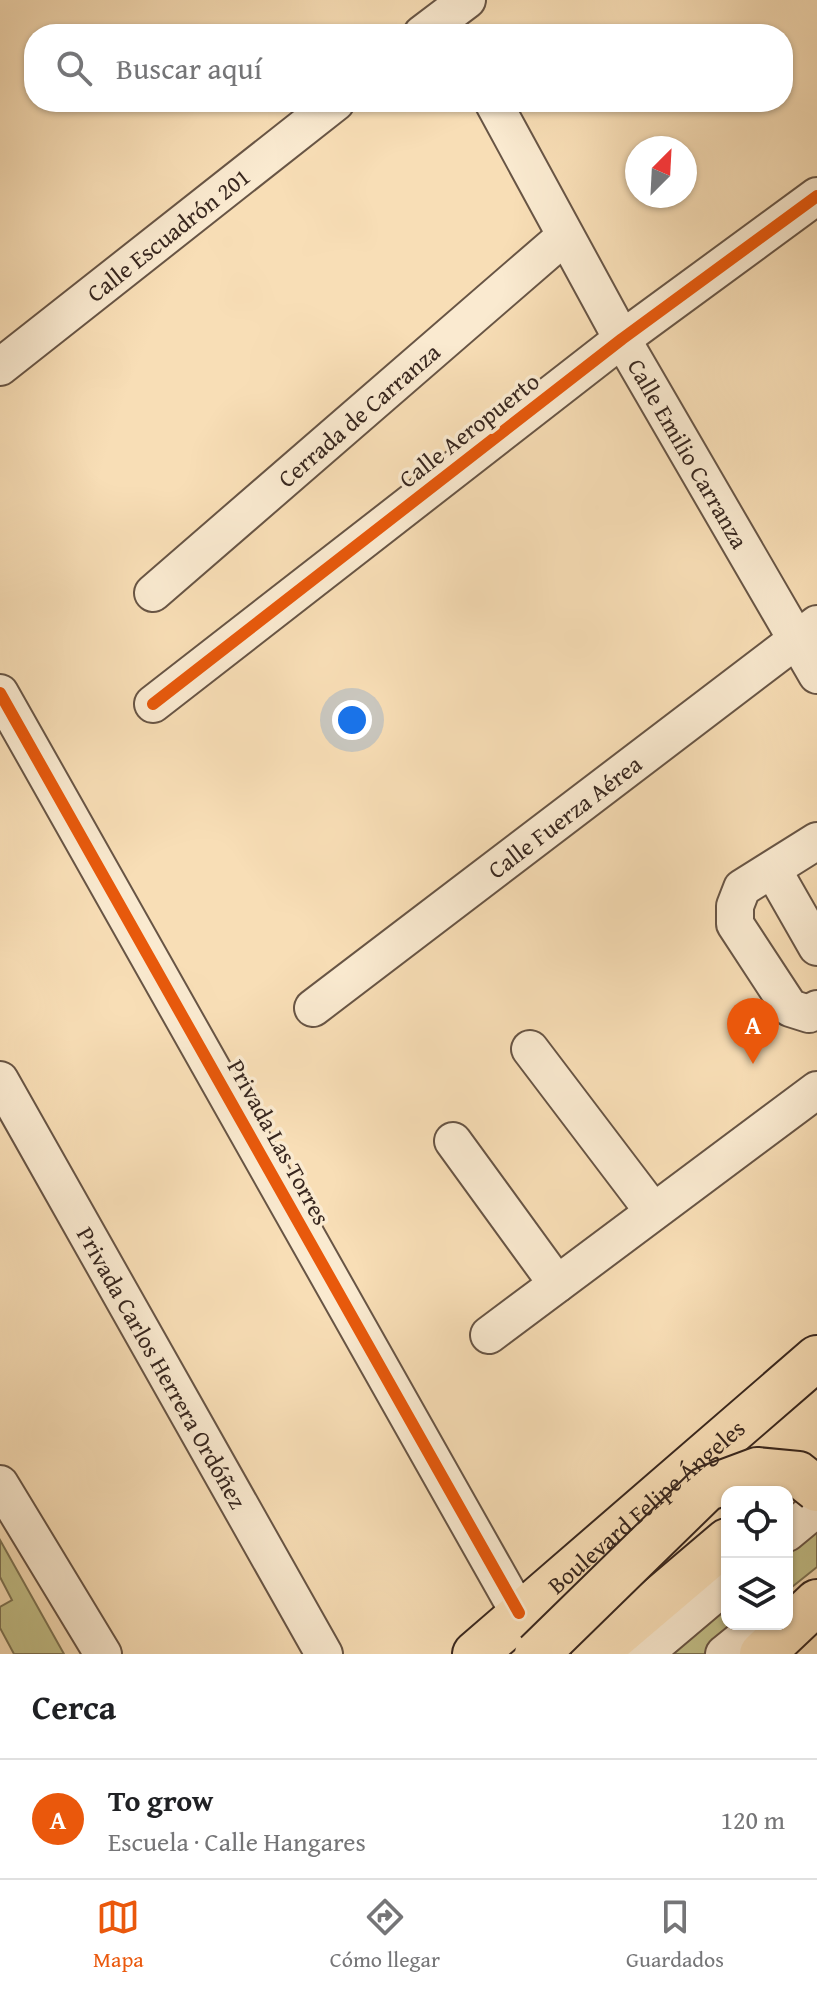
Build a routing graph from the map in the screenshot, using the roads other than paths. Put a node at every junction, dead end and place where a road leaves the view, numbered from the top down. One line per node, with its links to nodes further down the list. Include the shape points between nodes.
1 (323, 112): 6 (street, Calle Escuadrón 201)
2 (498, 112): 4 (street, Calle Emilio Carranza)
3 (817, 196): 5 (street, Calle Aeropuerto)
4 (565, 236): 5 (street, Calle Emilio Carranza); 7 (street, Cerrada de Carranza)
5 (622, 339): 8 (street, Calle Emilio Carranza); 11 (street, Calle Aeropuerto)
6 (0, 367)
7 (153, 593)
8 (807, 631): 9 (street, Calle Emilio Carranza); 15 (street, Calle Fuerza Aérea)
9 (817, 675)
10 (0, 693): 37 (street, Privada Las Torres)
11 (153, 704)
12 (817, 841): 13 (street)
13 (773, 870): 14 (street); 16 (street, via 742,888 735,924 790,1008 809,1014)
14 (817, 947)
15 (313, 1008)
16 (817, 1009)
17 (530, 1049): 21 (street)
18 (0, 1080): 41 (street, Privada Carlos Herrera Ordóñez)
19 (817, 1090): 21 (street)
20 (453, 1141): 22 (street)
21 (653, 1211): 22 (street)
22 (557, 1284): 23 (street)
23 (489, 1335)
24 (817, 1358): 37 (main road, Boulevard Felipe Ángeles)
25 (817, 1464): 27 (main road)
26 (0, 1484): 40 (street)
27 (791, 1486)
28 (817, 1489): 43 (main road, bridge, via 798,1474 757,1470 706,1489)
29 (817, 1508): 30 (street)
30 (793, 1528)
31 (721, 1546): 44 (main road)
32 (817, 1581): 34 (street); 36 (main road)
33 (721, 1589): 45 (street)
34 (793, 1599)
35 (817, 1602): 48 (main road)
36 (793, 1603)
37 (519, 1613): 42 (main road, Boulevard Felipe Ángeles)
38 (754, 1630): 46 (street)
39 (762, 1630): 47 (main road)
40 (103, 1654)
41 (324, 1654)
42 (475, 1654)
43 (537, 1654)
44 (594, 1654)
45 (644, 1654)
46 (724, 1654)
47 (734, 1654)
48 (762, 1654)

